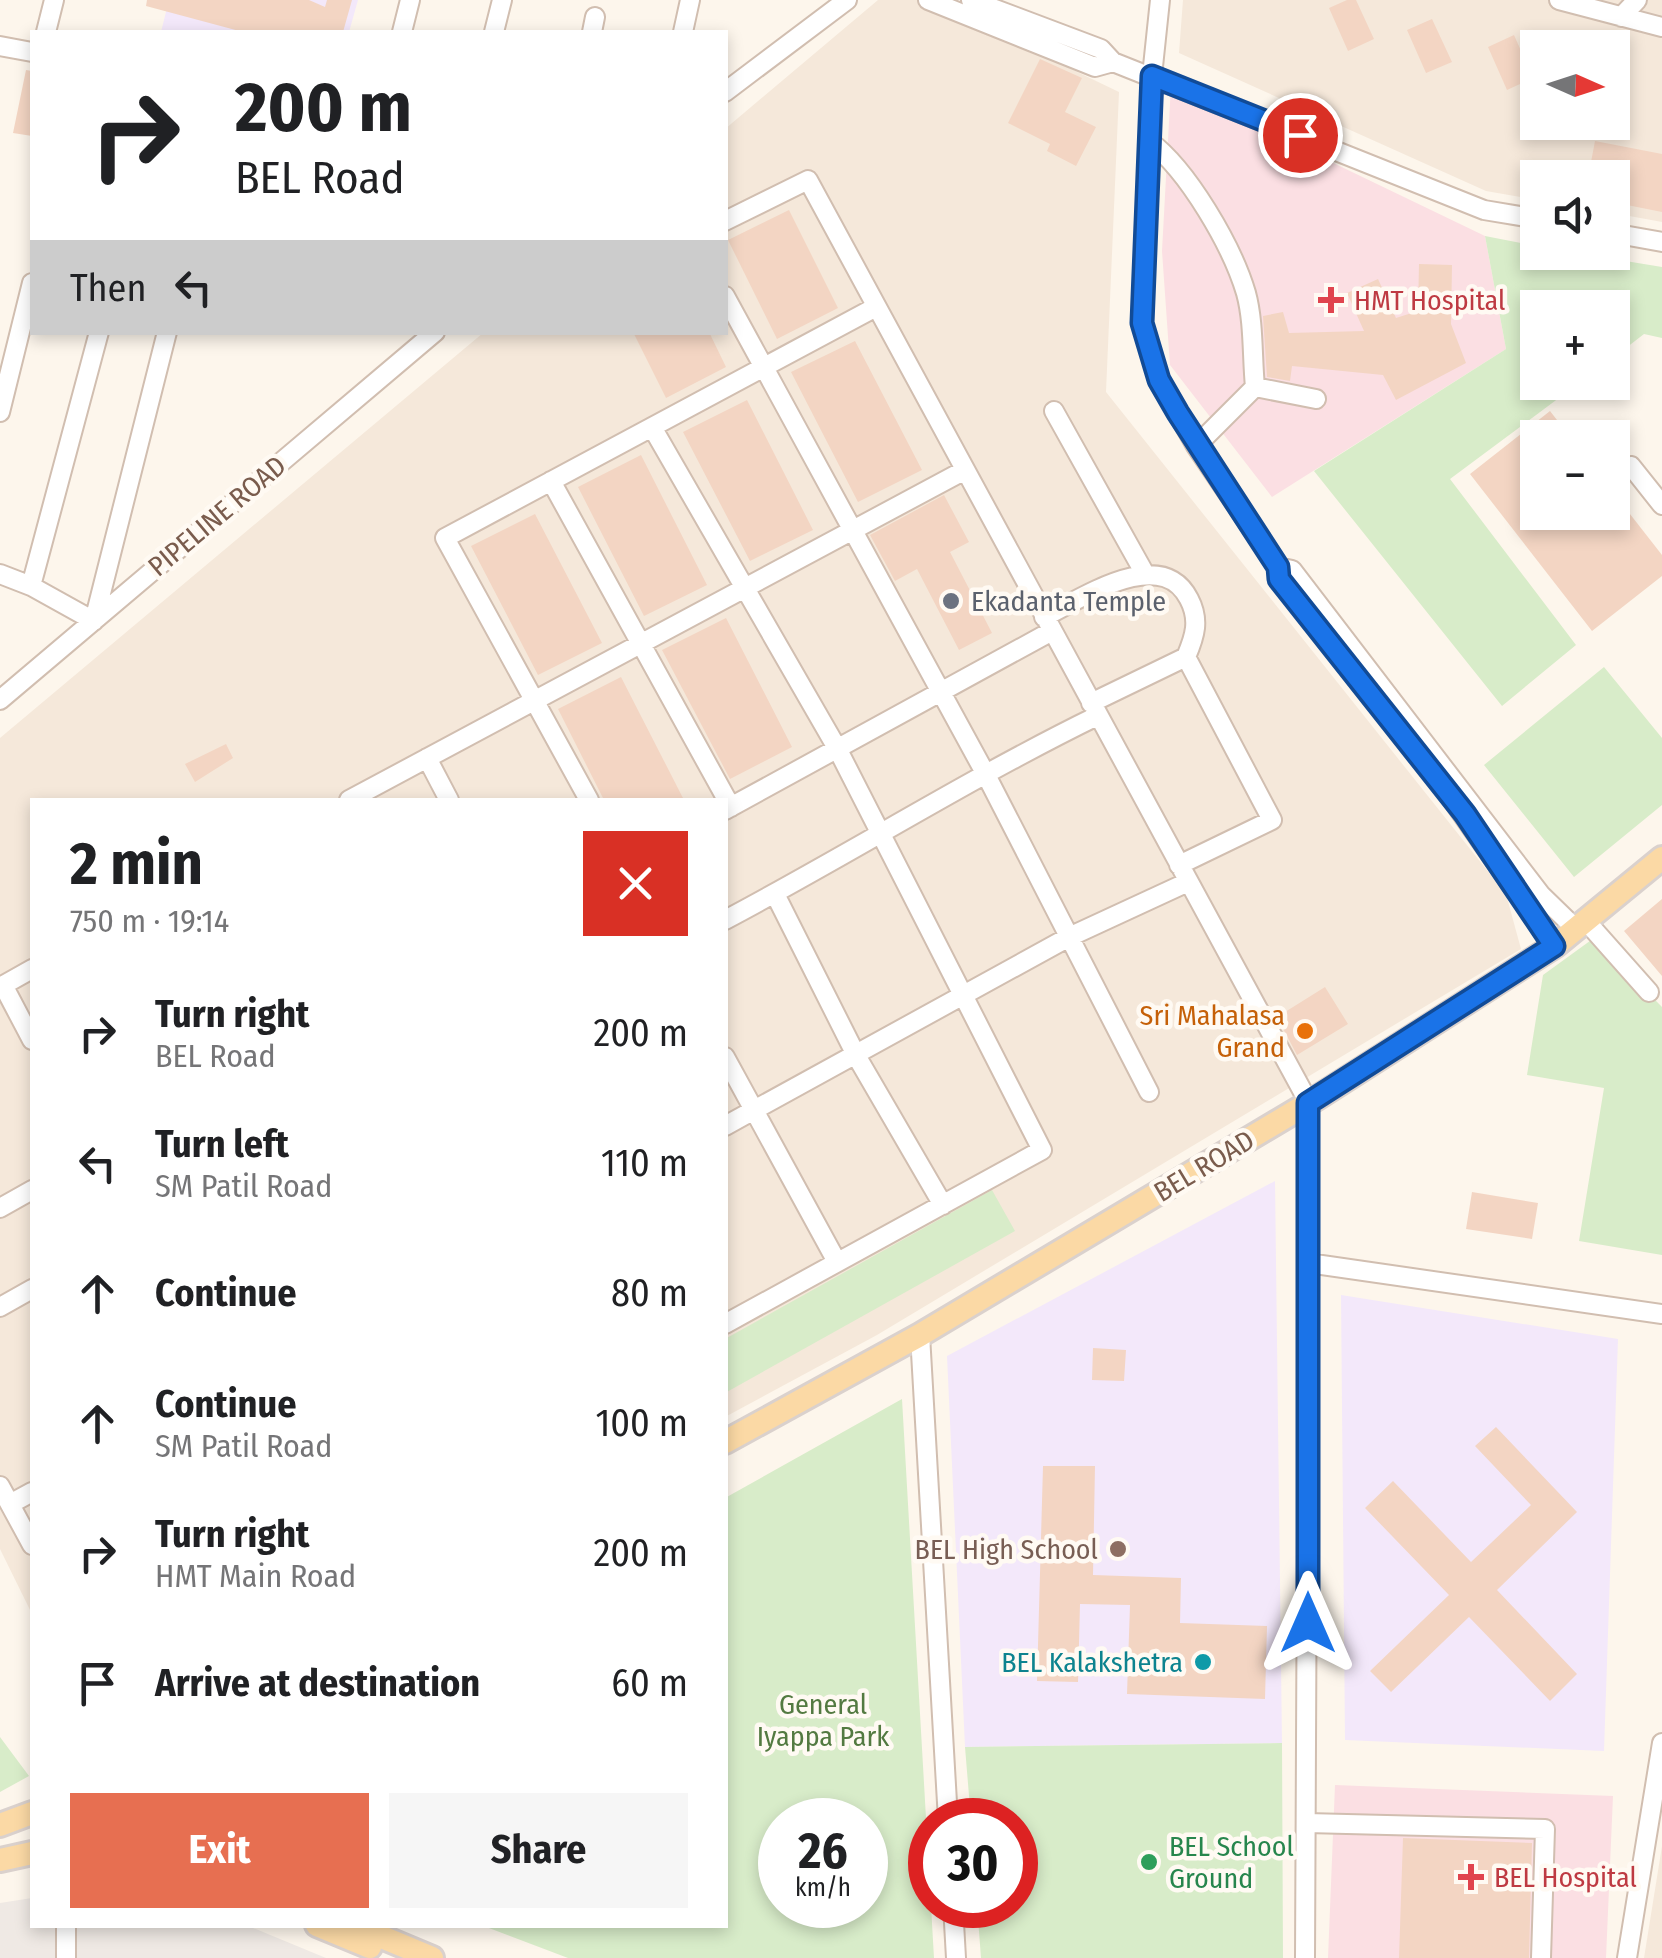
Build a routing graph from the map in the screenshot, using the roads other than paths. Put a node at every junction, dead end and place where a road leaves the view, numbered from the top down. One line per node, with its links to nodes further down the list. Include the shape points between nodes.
1 (54, 0): 13 (street)
2 (410, 0): 14 (street)
3 (502, 0): 15 (street)
4 (690, 0): 16 (street)
5 (847, 0): 21 (street)
6 (928, 0): 19 (street, via 1095,67)
7 (971, 0): 19 (street, via 1101,50)
8 (1160, 0): 20 (street)
9 (1559, 0): 11 (street)
10 (1637, 0): 11 (street)
11 (1621, 17): 12 (street)
12 (1662, 28)
13 (46, 30)
14 (402, 30)
15 (494, 30)
16 (683, 30)
17 (0, 46): 18 (street)
18 (30, 52)
19 (1112, 62): 20 (street)
20 (1152, 76): 22 (street); 23 (street, via 1484,210)
21 (728, 90)
22 (1149, 141): 34 (street, via 1167,154 1222,235 1246,294); 39 (street, via 1142,323 1159,380)
23 (1520, 216)
24 (728, 220): 29 (street, via 808,180)
25 (1630, 236): 26 (street)
26 (1662, 242)
27 (30, 292): 37 (street)
28 (728, 301): 33 (street)
29 (876, 307): 33 (street); 41 (street)
30 (98, 335): 48 (street)
31 (166, 335): 50 (street)
32 (415, 342): 50 (street, PIPELINE ROAD)
33 (764, 367): 38 (street); 44 (street)
34 (1256, 387): 35 (street); 39 (street)
35 (1316, 399)
36 (1054, 411): 47 (street)
37 (0, 412)
38 (652, 427): 42 (street); 49 (street)
39 (1196, 446): 45 (street)
40 (1631, 466): 43 (street)
41 (964, 470): 44 (street); 51 (street)
42 (551, 481): 52 (street); 56 (street, via 445,538)
43 (1662, 505)
44 (853, 530): 49 (street); 54 (street)
45 (1278, 567): 71 (street, via 1292,570 1548,904); 73 (street, via 1279,579 1430,768)
46 (0, 574): 48 (street)
47 (1145, 574): 51 (street); 53 (street, via 1166,576 1184,590 1196,613)
48 (31, 586): 50 (street)
49 (746, 588): 52 (street); 58 (street)
50 (94, 621): 55 (street, PIPELINE ROAD)
51 (1048, 624): 54 (street); 57 (street)
52 (640, 644): 56 (street); 64 (street)
53 (1186, 657): 57 (street); 68 (street, via 1272,820)
54 (938, 693): 58 (street); 60 (street)
55 (2, 697)
56 (534, 701): 59 (street); 63 (street)
57 (1094, 709): 60 (street); 68 (street)
58 (837, 748): 65 (street); 66 (street)
59 (427, 758): 61 (street); 62 (street)
60 (984, 771): 66 (street); 72 (street)
61 (353, 798)
62 (449, 798)
63 (588, 798)
64 (723, 798)
65 (728, 808)
66 (881, 837): 69 (street); 77 (street)
67 (1662, 858): 71 (main road, BEL ROAD)
68 (1184, 874): 72 (street); 82 (street)
69 (775, 894): 70 (street); 79 (street)
70 (728, 918)
71 (1581, 925): 73 (main road, BEL ROAD); 76 (street)
72 (1069, 937): 77 (street); 81 (street)
73 (1554, 946): 82 (main road, BEL ROAD)
74 (30, 971): 75 (street)
75 (2, 986): 78 (street)
76 (1649, 992)
77 (961, 996): 79 (street); 86 (street, via 1042,1150)
78 (30, 1036)
79 (858, 1056): 83 (street); 86 (street)
80 (728, 1062): 83 (street)
81 (1150, 1092)
82 (1308, 1103): 89 (street); 94 (main road, BEL ROAD)
83 (754, 1111): 84 (street); 88 (street)
84 (728, 1124)
85 (30, 1191): 87 (street)
86 (942, 1205): 88 (street)
87 (0, 1208)
88 (838, 1262): 93 (street)
89 (1308, 1263): 92 (street); 103 (street)
90 (30, 1291): 91 (street)
91 (0, 1307)
92 (1662, 1314)
93 (728, 1321)
94 (920, 1334): 95 (main road, BEL ROAD); 101 (street)
95 (728, 1440)
96 (0, 1486): 98 (street)
97 (30, 1493): 98 (street)
98 (10, 1504): 99 (street)
99 (30, 1542)
100 (1662, 1742): 117 (street)
101 (947, 1798)
102 (30, 1814): 104 (main road)
103 (1307, 1823): 115 (street); 116 (street, via 1544,1830)
104 (0, 1825)
105 (30, 1853): 106 (main road)
106 (0, 1860)
107 (66, 1928): 111 (street)
108 (324, 1928): 112 (main road)
109 (360, 1928): 113 (main road)
110 (954, 1928): 114 (street)
111 (66, 1958)
112 (396, 1958)
113 (432, 1958)
114 (956, 1958)
115 (1304, 1958)
116 (1542, 1958)
117 (1627, 1958)

